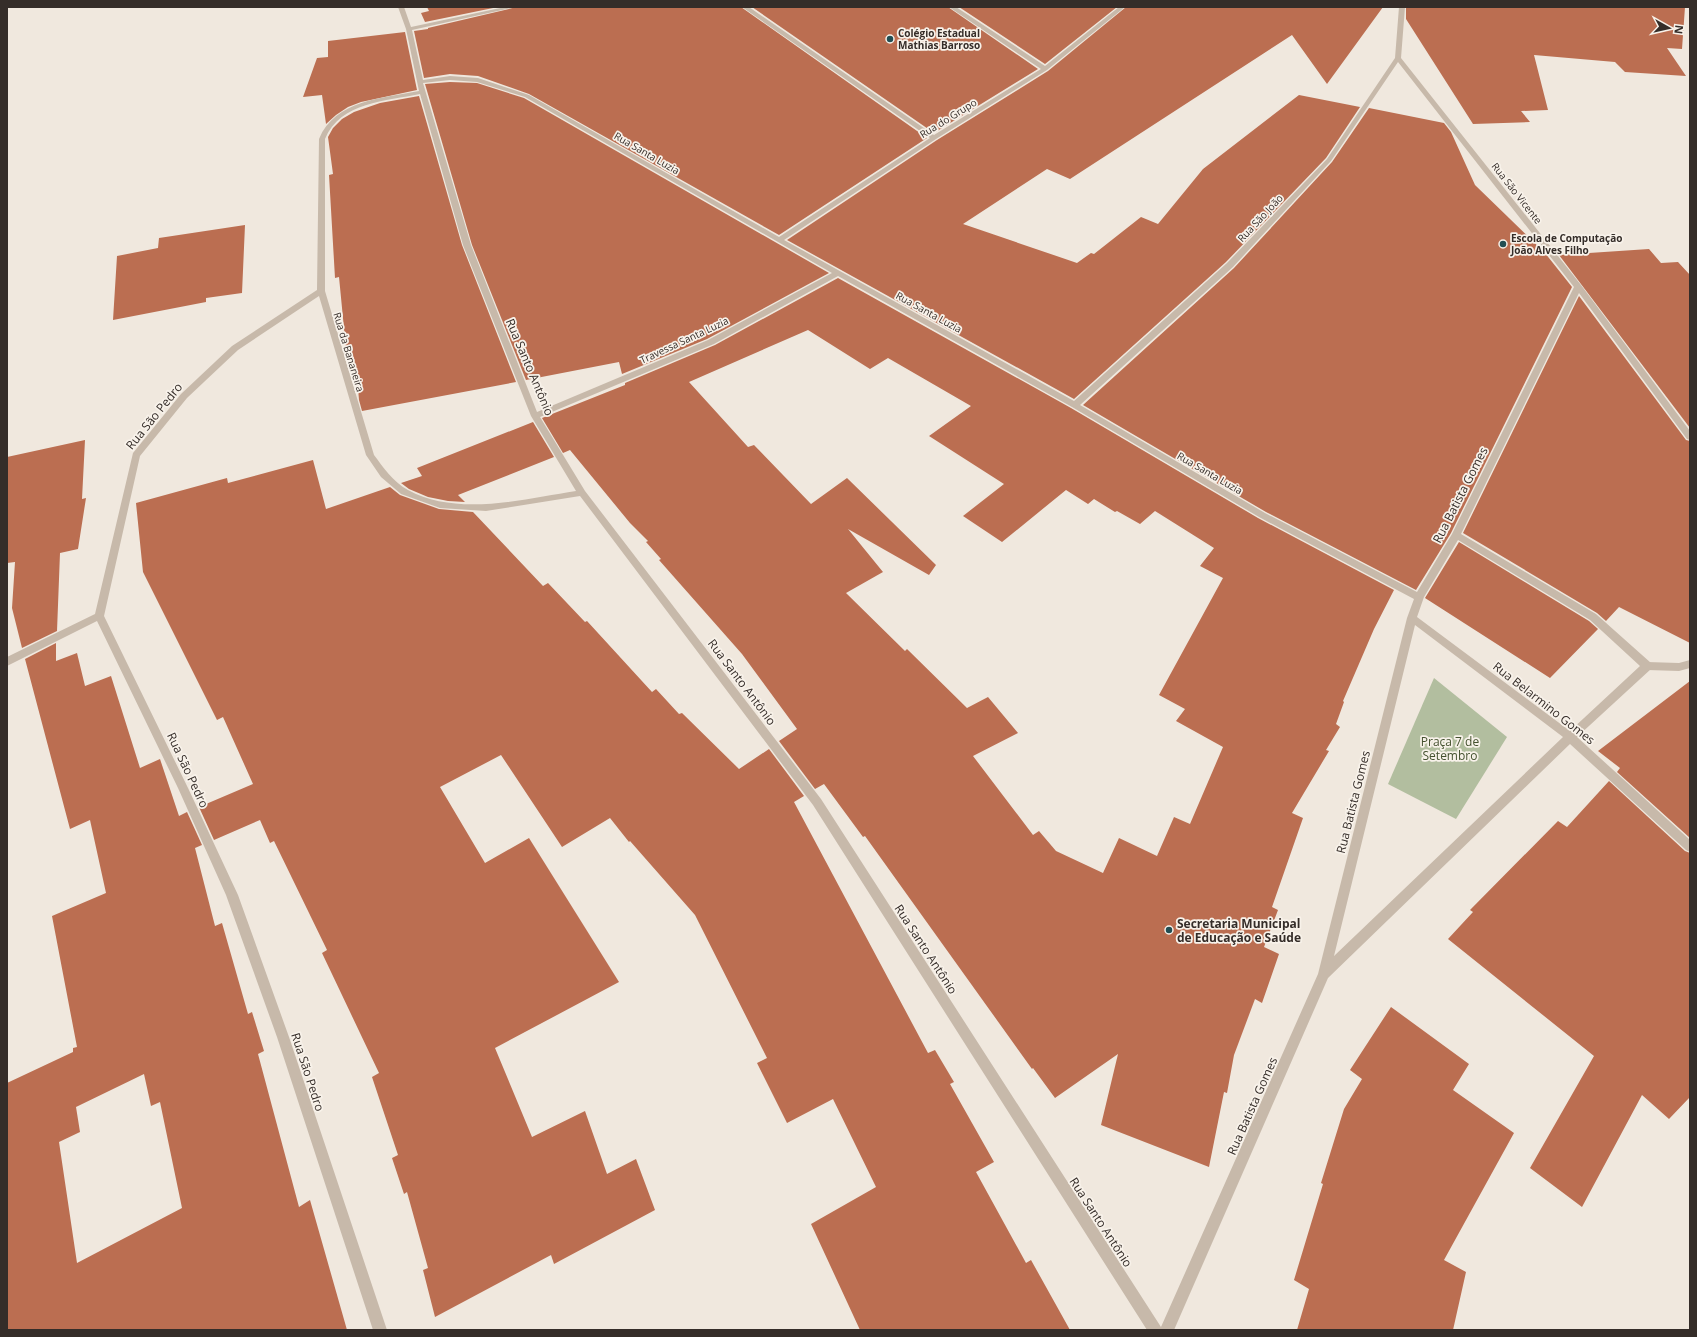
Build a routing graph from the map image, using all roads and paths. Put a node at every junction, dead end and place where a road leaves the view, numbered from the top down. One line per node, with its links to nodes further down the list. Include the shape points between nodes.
1 (401, 7): 7 (street, Rua Santo Antônio)
2 (513, 7): 7 (street)
3 (745, 7): 12 (street)
4 (952, 7): 9 (street)
5 (1122, 7): 9 (street, Rua do Grupo)
6 (1402, 7): 8 (street, Rua São João)
7 (410, 29): 10 (street, Rua Santo Antônio)
8 (1398, 58): 15 (street, Rua São Vicente); 17 (street, Rua São João, via 1329,160 1230,265)
9 (1045, 69): 12 (street, Rua do Grupo)
10 (420, 82): 11 (street, Rua Santo Antônio); 13 (street, Rua Santa Luzia, via 450,78 478,80 527,96)
11 (423, 92): 16 (street, Rua da Bananeira, via 357,106 330,123 322,139); 18 (street, Rua Santo Antônio, via 467,245)
12 (934, 138): 13 (street, Rua do Grupo)
13 (780, 240): 14 (street, Rua Santa Luzia)
14 (837, 273): 17 (street, Rua Santa Luzia); 18 (street, Travessa Santa Luzia, via 711,342)
15 (1578, 287): 19 (street, Rua São Vicente); 21 (street, Rua Batista Gomes)
16 (321, 292): 20 (street, Rua da Bananeira, via 370,455 384,475 404,492 440,504 486,508); 23 (street, Rua São Pedro, via 235,348 184,396 136,455)
17 (1075, 405): 22 (street, Rua Santa Luzia, via 1262,515)
18 (535, 416): 20 (street, Rua Santo Antônio)
19 (1690, 437)
20 (582, 493): 32 (street, Rua Santo Antônio, via 816,802)
21 (1456, 535): 22 (street, Rua Batista Gomes); 27 (street, via 1593,618)
22 (1419, 597): 24 (street, Rua Batista Gomes)
23 (99, 616): 25 (street); 31 (street, Rua São Pedro, via 232,895 283,1037)
24 (1412, 618): 28 (street, Rua Belarmino Gomes); 30 (street, Rua Batista Gomes)
25 (7, 662)
26 (1690, 664): 27 (street, via 1679,667)
27 (1648, 666): 28 (street)
28 (1570, 737): 29 (street, Rua Belarmino Gomes); 30 (street)
29 (1690, 847)
30 (1324, 974): 33 (street, Rua Batista Gomes)
31 (380, 1330)
32 (1155, 1330)
33 (1166, 1330)

